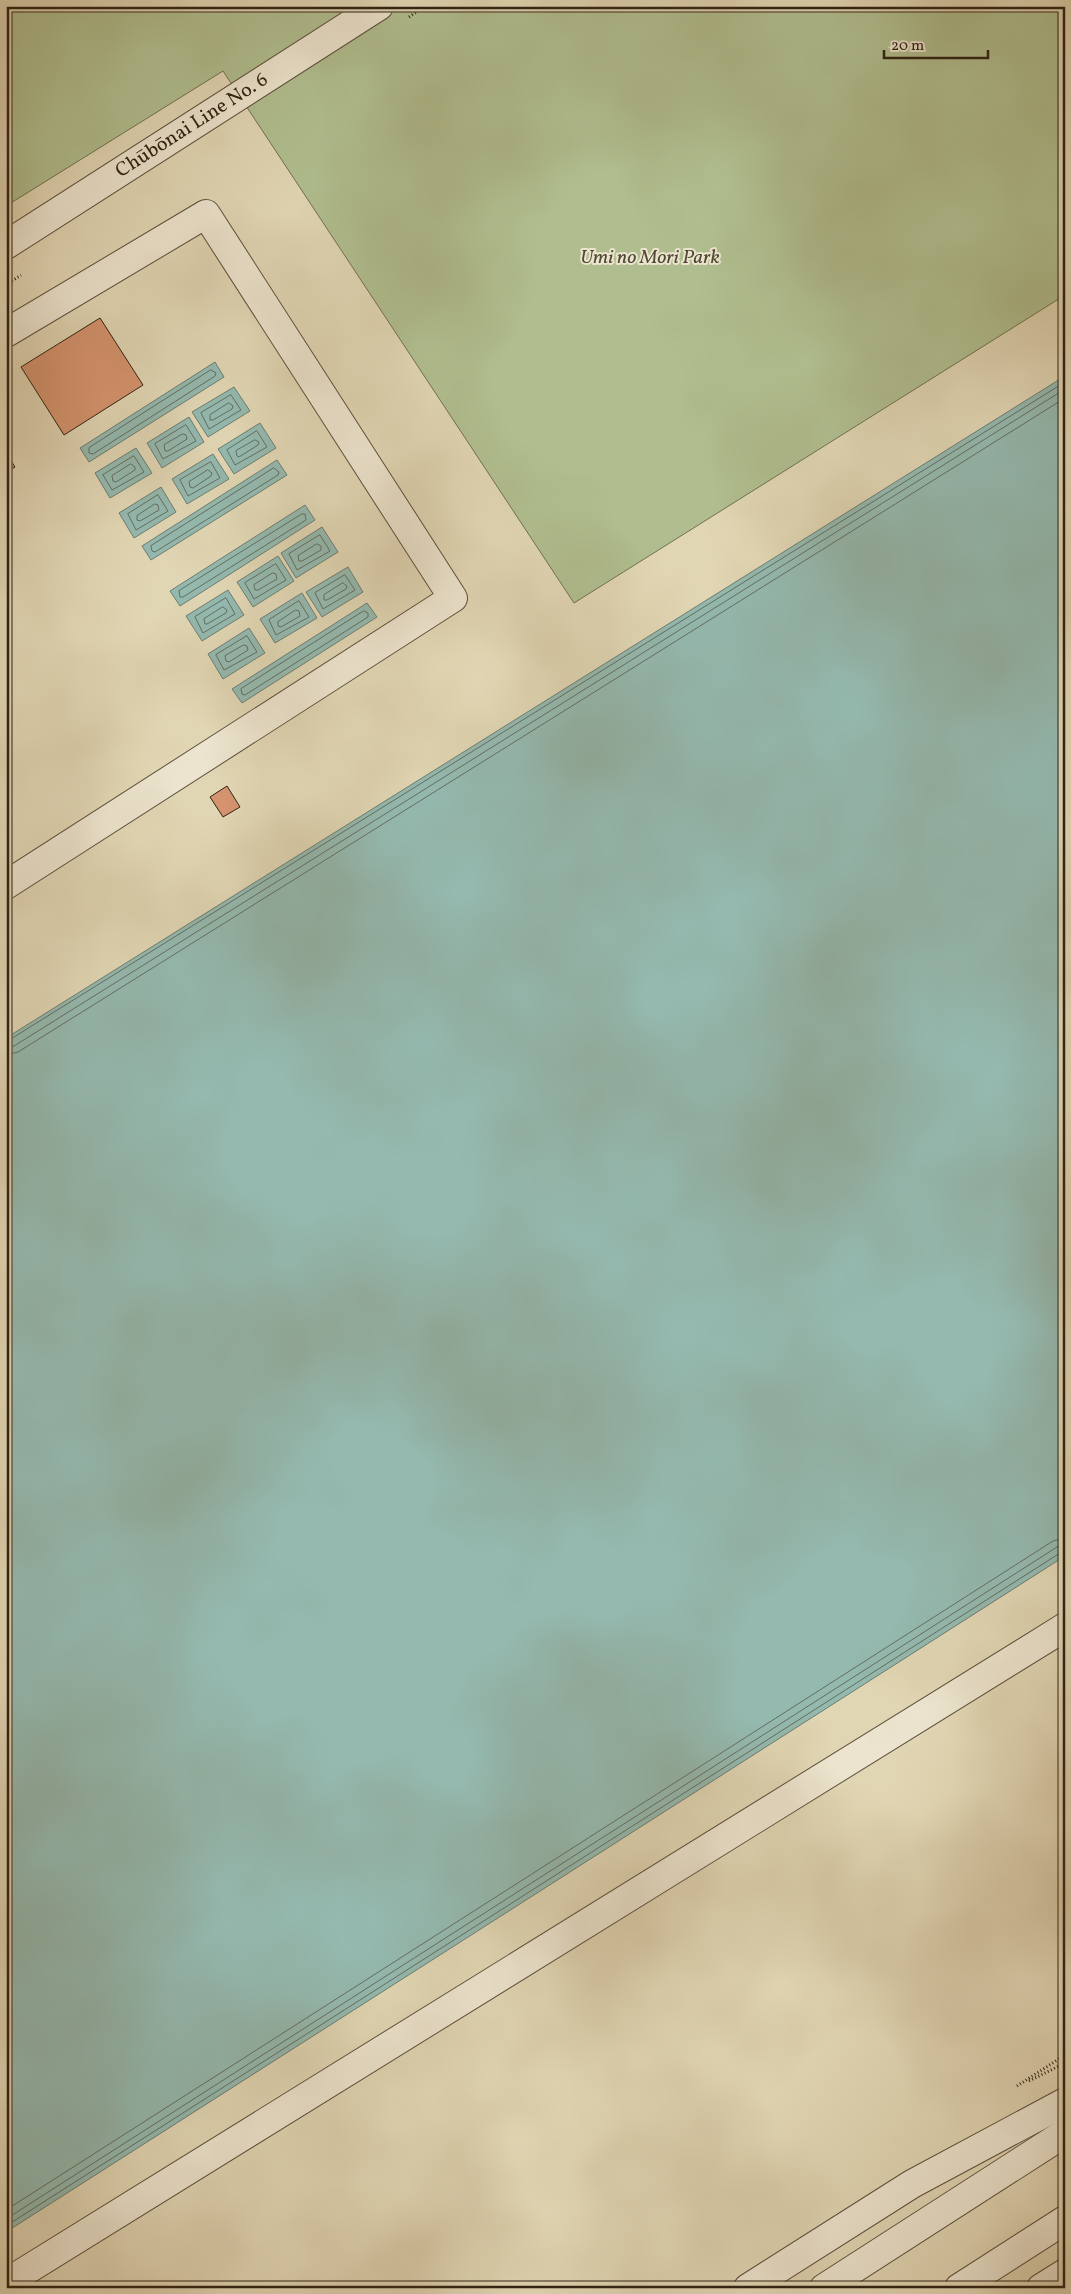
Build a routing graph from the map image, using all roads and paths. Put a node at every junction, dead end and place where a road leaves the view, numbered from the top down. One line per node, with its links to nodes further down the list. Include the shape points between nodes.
1 (379, 6): 2 (street, Chūbōnai Line No. 6)
2 (6, 245)
3 (6, 333): 4 (street, via 206,214 453,598)
4 (6, 885)
5 (1065, 1627): 12 (street, via 14,2278)
6 (1065, 2055): 7 (path, via 1017,2086)
7 (1065, 2063)
8 (1065, 2102): 13 (street, via 912,2184)
9 (1065, 2133): 14 (street)
10 (1065, 2220): 15 (street)
11 (1065, 2273): 16 (street)
12 (10, 2288)
13 (748, 2288)
14 (824, 2288)
15 (959, 2288)
16 (1042, 2288)

